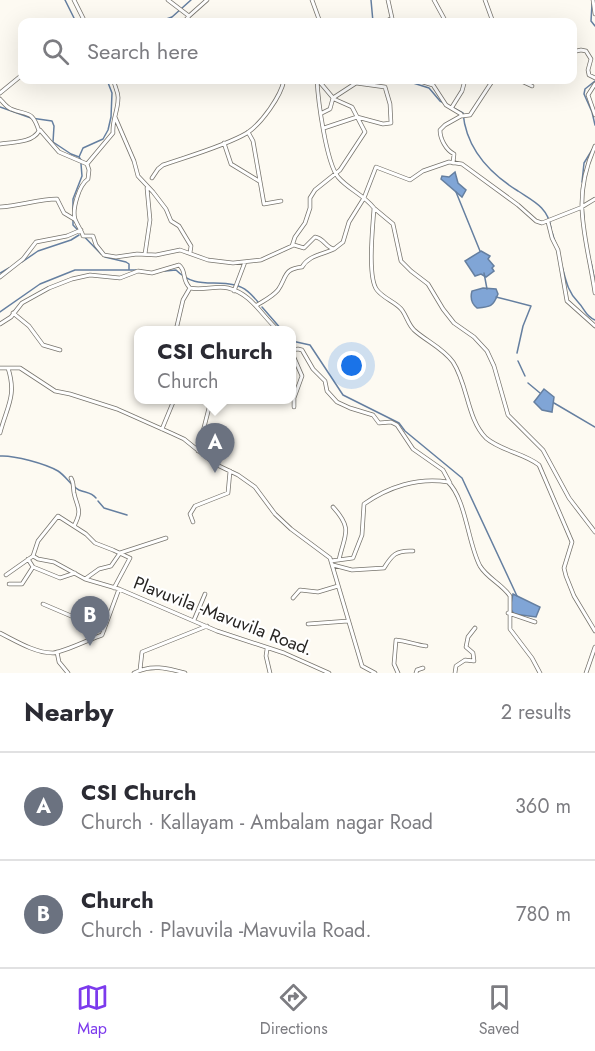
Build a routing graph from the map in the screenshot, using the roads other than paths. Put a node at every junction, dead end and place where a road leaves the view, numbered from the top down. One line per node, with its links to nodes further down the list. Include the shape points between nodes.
1 (74, 0): 11 (street)
2 (168, 0): 10 (street)
3 (207, 0): 10 (street)
4 (312, 0): 12 (street)
5 (388, 0): 13 (street)
6 (434, 0): 14 (street)
7 (485, 0): 15 (street)
8 (593, 0): 9 (street)
9 (595, 14)
10 (189, 16)
11 (83, 18)
12 (319, 18)
13 (391, 18)
14 (444, 18)
15 (492, 18)
16 (577, 51): 18 (street, via 589,56 588,70)
17 (18, 78): 31 (street)
18 (595, 78)
19 (115, 84): 38 (street, via 118,98)
20 (283, 84): 42 (street, via 277,98)
21 (317, 84): 35 (street)
22 (321, 84): 32 (street)
23 (354, 84): 32 (street)
24 (363, 84): 39 (street, via 385,87 391,123)
25 (427, 84): 34 (street)
26 (464, 84): 34 (street)
27 (490, 84): 37 (street, via 470,115)
28 (528, 84): 30 (street)
29 (595, 84): 36 (street, via 588,95)
30 (532, 86)
31 (0, 93)
32 (333, 98): 35 (street, via 330,109); 39 (street, via 350,106)
33 (0, 99): 41 (street, via 8,108 29,113)
34 (452, 108): 37 (street)
35 (322, 113): 40 (street)
36 (595, 115)
37 (460, 116): 46 (street, via 440,130 442,141 454,153)
38 (115, 117): 47 (street, via 111,136); 51 (street, via 138,176)
39 (357, 117): 40 (street); 48 (street, via 365,132)
40 (324, 128): 48 (street)
41 (39, 129): 44 (street, via 29,139); 47 (street, via 59,152)
42 (248, 132): 43 (street); 50 (street)
43 (224, 143): 49 (street, via 164,165); 50 (street, via 231,164)
44 (0, 144)
45 (595, 146): 57 (street, via 585,171)
46 (453, 163): 52 (street, via 423,171 410,180 376,166); 59 (street, via 462,164 536,221)
47 (87, 164): 58 (street, via 88,179 77,196)
48 (336, 174): 52 (street); 61 (street, via 310,198 305,223)
49 (152, 178)
50 (261, 182): 54 (street, via 264,204)
51 (147, 187): 63 (street, via 171,221 179,226 191,246); 64 (street, via 150,220)
52 (364, 198): 56 (street); 62 (street, via 349,222 343,242)
53 (595, 199): 57 (street)
54 (281, 201)
55 (0, 207): 58 (street, via 57,199 64,213)
56 (374, 208): 93 (street, via 393,224 401,261 428,284 454,323 487,351 508,415 543,450 569,498); 120 (street, via 371,238 375,287 401,309 414,330 453,362 480,430 495,444 539,465 572,542 564,568 566,576)
57 (581, 208): 59 (street); 69 (street)
58 (75, 220): 60 (street)
59 (549, 221): 75 (street, via 567,301)
60 (81, 230): 64 (street, via 83,236 93,236 106,255 123,258); 66 (street, via 36,242 23,259)
61 (292, 246): 62 (street, via 304,248 317,237); 65 (street, via 261,260)
62 (334, 249): 70 (street, via 293,268 271,297)
63 (190, 253): 64 (street, via 180,250); 65 (street, via 219,262)
64 (145, 254)
65 (246, 261): 68 (street)
66 (0, 277)
67 (189, 287): 68 (street); 71 (street, via 179,265 120,278 90,275 49,288 22,303); 73 (street)
68 (234, 291): 70 (street)
69 (595, 293)
70 (257, 305): 74 (street)
71 (13, 313): 72 (street); 76 (street, via 43,345)
72 (0, 324)
73 (177, 326)
74 (275, 326)
75 (595, 326)
76 (60, 350)
77 (296, 351): 89 (street, via 302,350 337,402 374,416 379,423 397,425 412,449 443,470)
78 (296, 363): 81 (street, via 302,376)
79 (0, 368): 80 (street)
80 (8, 368): 84 (street, via 20,368 55,391 117,409); 85 (street, via 13,384)
81 (296, 392)
82 (172, 404): 84 (street)
83 (210, 404): 86 (street)
84 (162, 429): 86 (street)
85 (0, 434)
86 (198, 451): 87 (street)
87 (230, 471): 91 (street, via 228,493 195,506 190,514); 100 (street, via 255,487 276,514)
88 (71, 478): 92 (street, via 80,516)
89 (451, 484): 99 (street, via 435,480 417,482 381,493 364,504 362,535 353,558); 112 (street, via 480,565 510,596)
90 (333, 507): 99 (street, via 347,534)
91 (193, 522)
92 (74, 526): 96 (street, via 94,543); 97 (street, via 58,516 38,541)
93 (595, 532)
94 (166, 538): 96 (street)
95 (413, 551): 100 (street, via 402,550 384,568 352,570)
96 (120, 553): 104 (street, via 111,566); 107 (street, via 130,559)
97 (33, 556): 98 (street); 102 (street)
98 (28, 559): 101 (street); 103 (street)
99 (339, 560): 100 (street)
100 (332, 563): 106 (street)
101 (33, 567): 102 (street, via 60,578); 105 (street, via 22,584)
102 (75, 573): 104 (street)
103 (6, 575)
104 (85, 579): 107 (street)
105 (9, 584)
106 (338, 586): 110 (street, via 318,592 300,590); 114 (street)
107 (114, 588): 108 (street)
108 (119, 589): 113 (street, Plavuvila -Mavuvila Road.); 119 (street, Plavuvila -Mavuvila Road.)
109 (205, 594): 113 (street)
110 (293, 598)
111 (43, 604): 119 (street)
112 (508, 613): 115 (street); 137 (street, via 510,629)
113 (194, 620): 117 (street, Plavuvila -Mavuvila Road.)
114 (349, 621): 116 (street); 133 (street, via 362,666)
115 (535, 622)
116 (308, 624)
117 (207, 626): 124 (street, Plavuvila -Mavuvila Road.); 127 (street, via 142,652)
118 (475, 628): 136 (street, via 466,644 474,661 465,660 456,666)
119 (104, 630): 125 (street, via 102,635)
120 (595, 631)
121 (0, 633): 125 (street, via 39,651)
122 (426, 646): 134 (street, via 396,640 394,664)
123 (595, 646): 138 (street)
124 (268, 649): 131 (street); 132 (street, Plavuvila -Mavuvila Road.)
125 (56, 653): 128 (street)
126 (423, 668): 135 (street)
127 (141, 670): 129 (street); 130 (street, via 159,667)
128 (68, 673)
129 (134, 673)
130 (185, 673)
131 (270, 673)
132 (329, 673)
133 (375, 673)
134 (398, 673)
135 (416, 673)
136 (455, 673)
137 (540, 673)
138 (586, 673)

